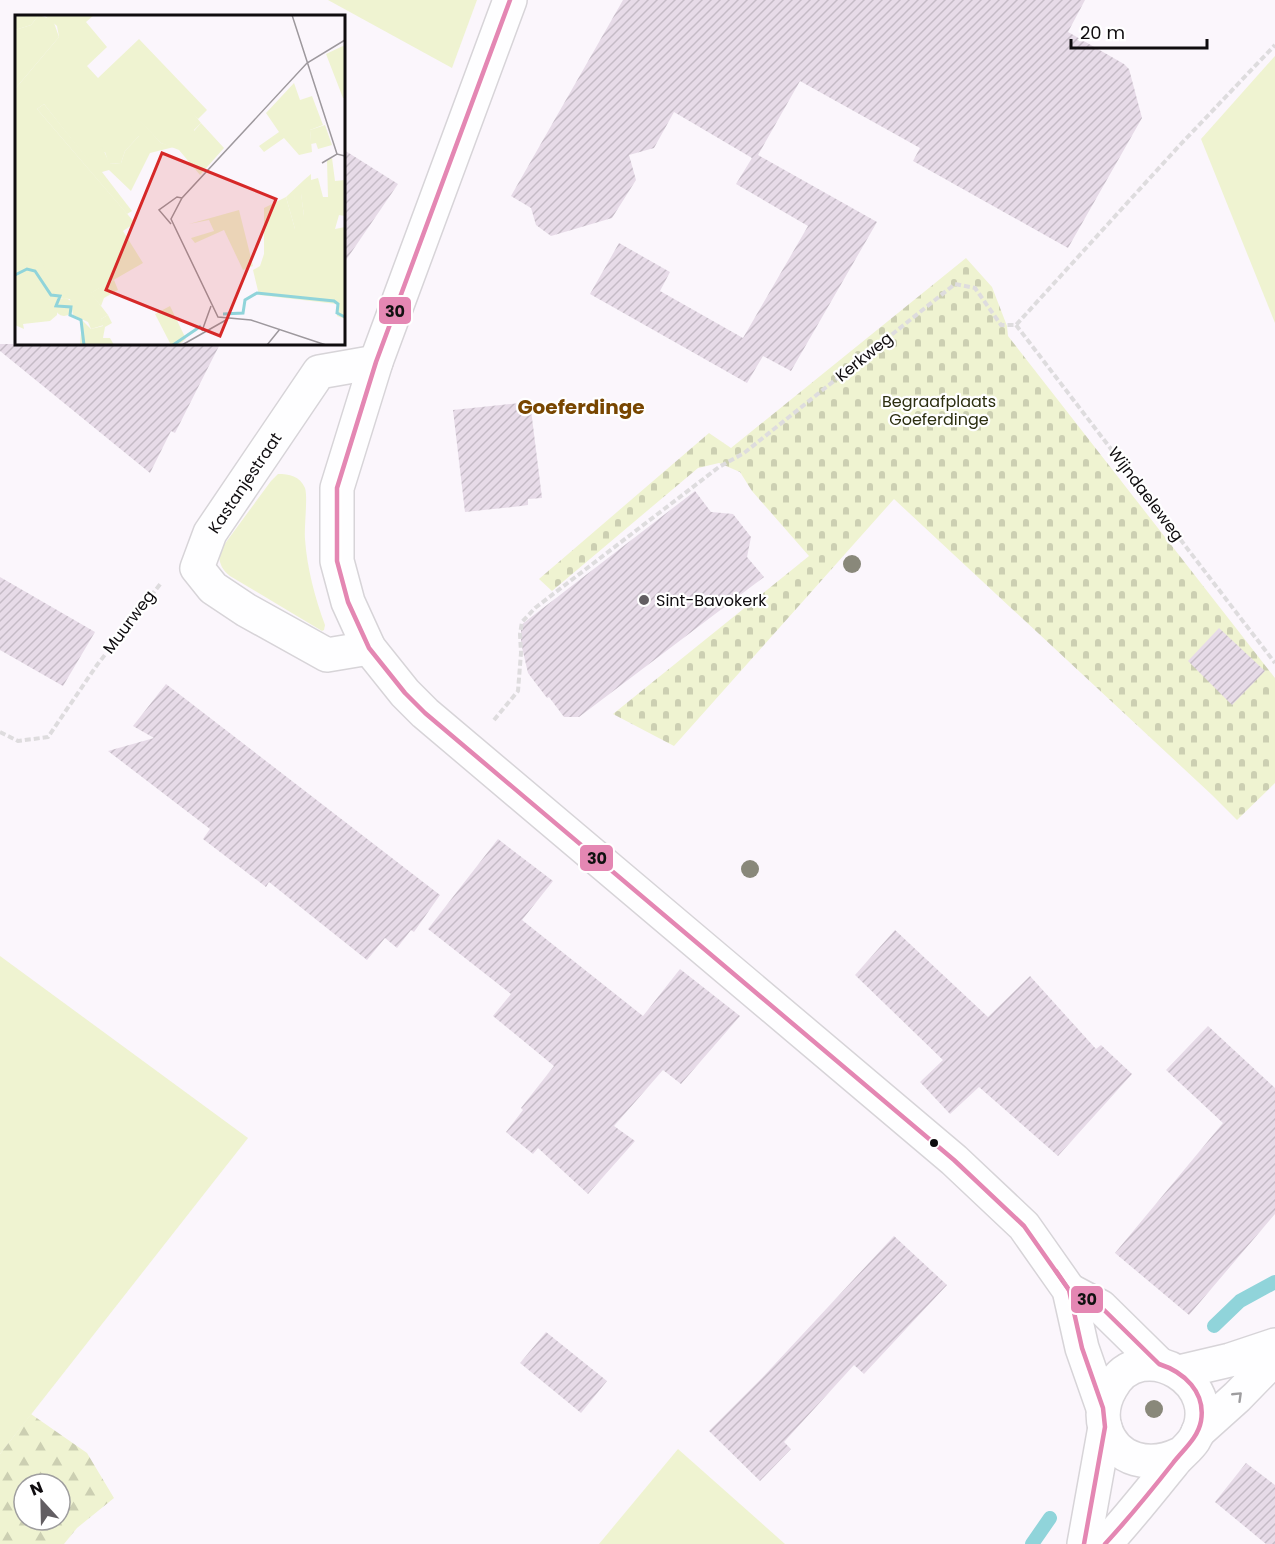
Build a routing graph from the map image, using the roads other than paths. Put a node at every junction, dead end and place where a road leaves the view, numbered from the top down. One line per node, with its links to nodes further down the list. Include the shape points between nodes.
1 (510, 0): 2 (street)
2 (376, 362): 3 (street, via 337,488 337,561 348,602); 3 (street, Kastanjestraat, via 319,372 210,533 197,568 213,588 327,655)
3 (369, 648): 4 (street, via 405,693 469,750 954,1160 1024,1226)
4 (1069, 1290): 7 (street, via 1101,1306); 8 (street)
5 (1275, 1345): 7 (street, via 1230,1360)
6 (1275, 1358): 9 (street, one-way to 6)
7 (1169, 1368): 8 (street, via 1146,1364 1122,1374 1106,1396); 9 (street, via 1193,1385 1198,1394 1202,1412)
8 (1104, 1418): 9 (street, via 1116,1447 1135,1459 1158,1462); 10 (street)
9 (1189, 1443): 11 (street)
10 (1084, 1544)
11 (1105, 1544)

